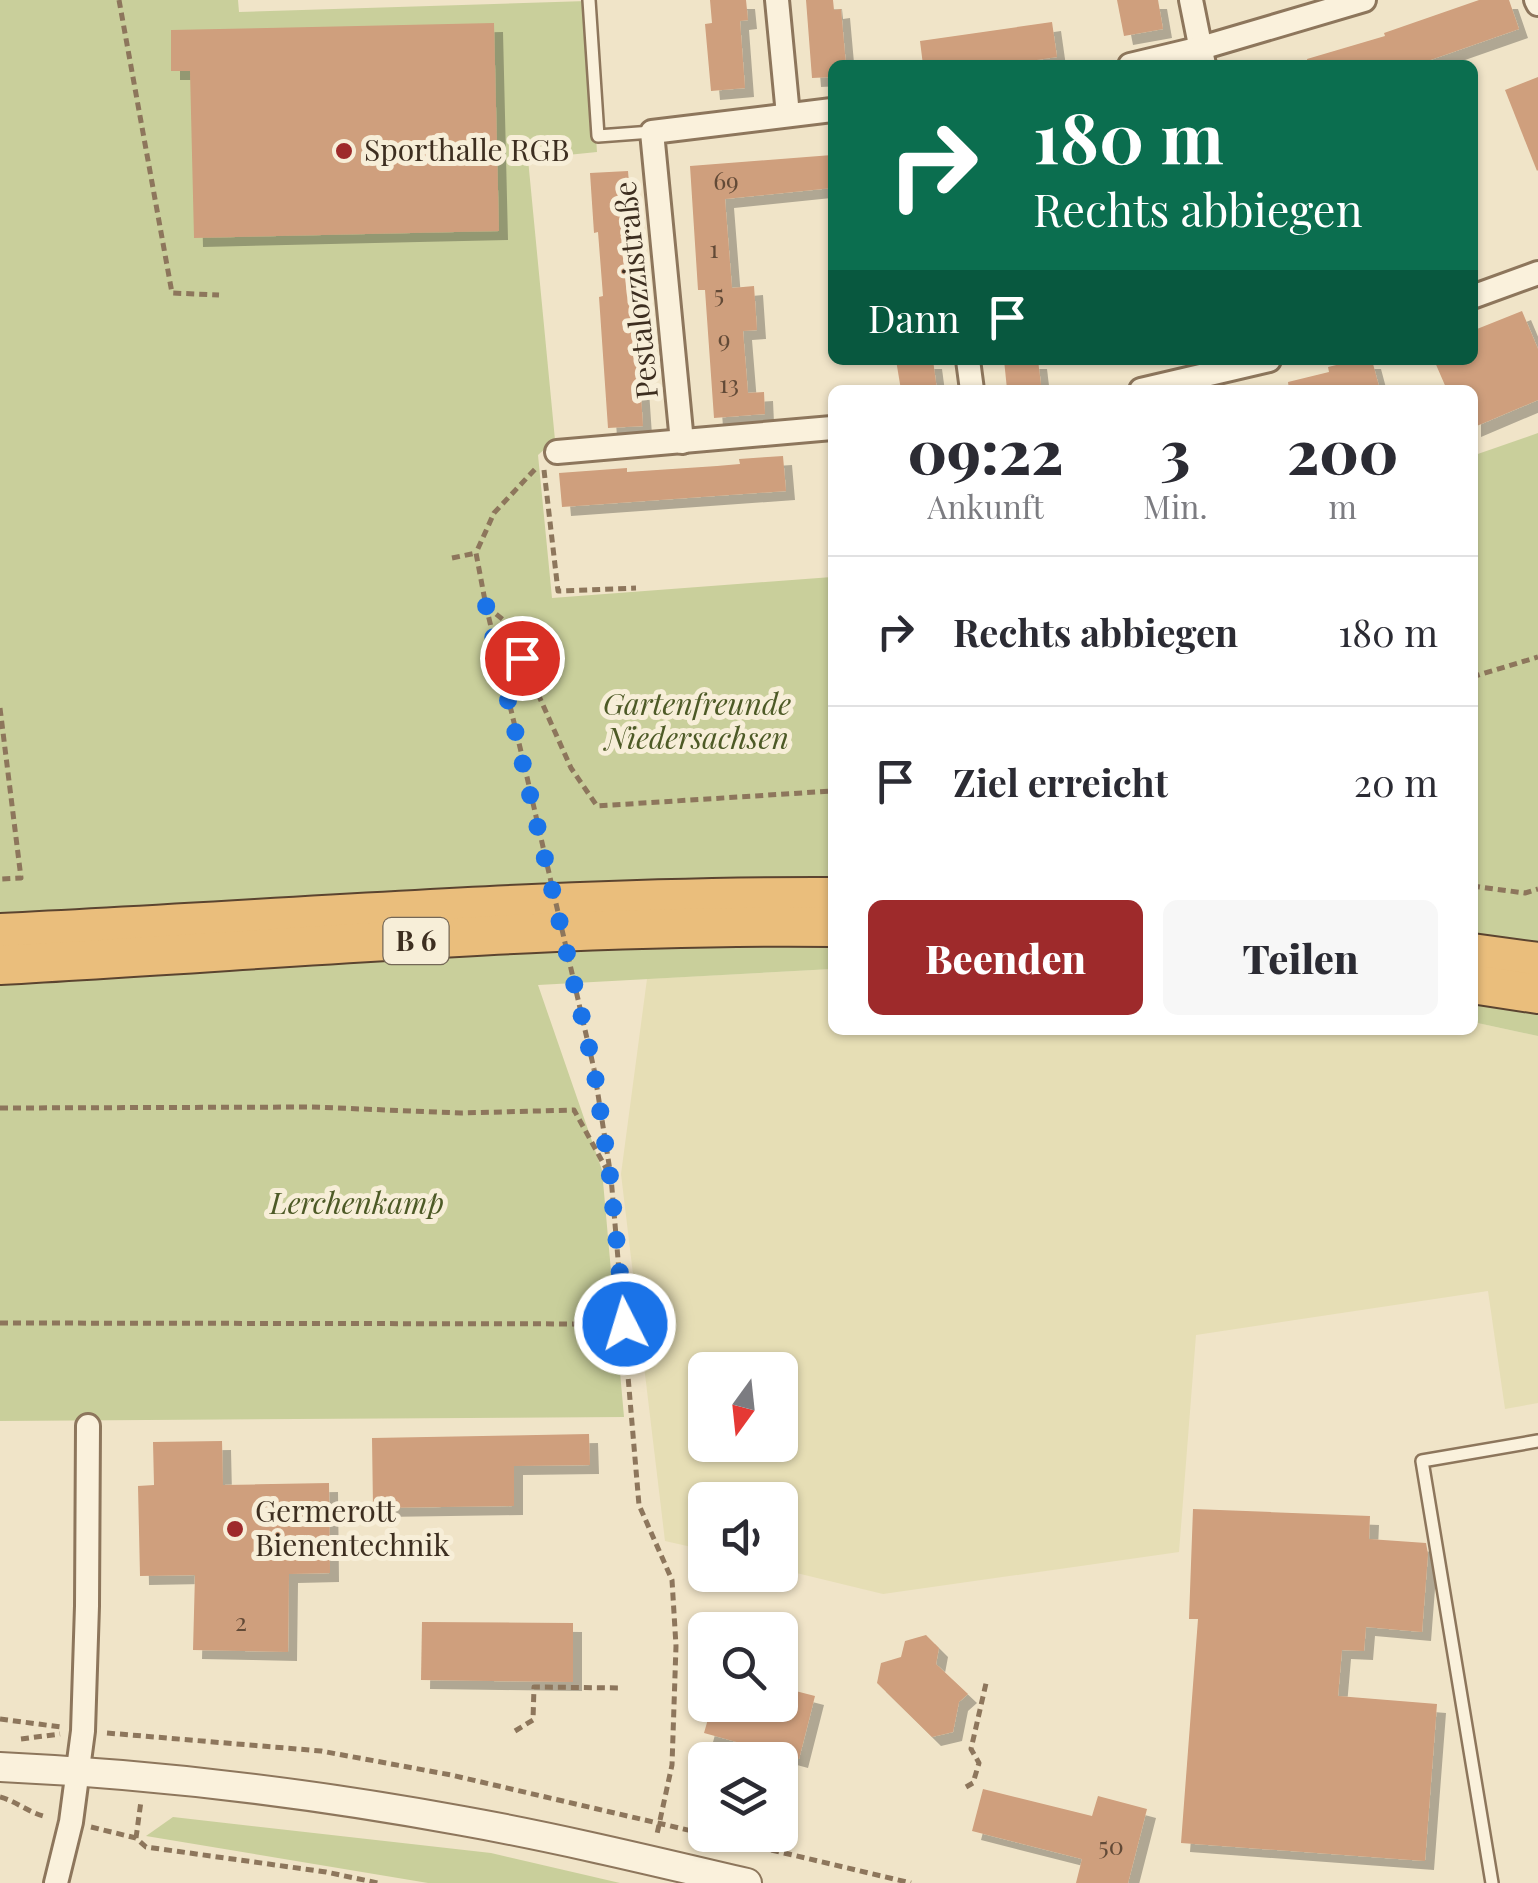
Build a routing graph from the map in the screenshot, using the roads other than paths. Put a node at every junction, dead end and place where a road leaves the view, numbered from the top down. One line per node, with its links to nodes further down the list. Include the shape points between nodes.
1 (590, 0): 9 (lane, via 598,136)
2 (777, 0): 8 (street)
3 (1191, 0): 5 (street)
4 (1364, 0): 5 (street)
5 (1202, 56): 6 (street)
6 (1170, 60)
7 (828, 110): 8 (street)
8 (788, 115): 9 (street)
9 (652, 132): 15 (street, Pestalozzistraße)
10 (1538, 273): 11 (street)
11 (1478, 295)
12 (1247, 365): 13 (street)
13 (1162, 385)
14 (823, 430): 15 (street)
15 (682, 442): 16 (street)
16 (557, 452)
17 (828, 897): 19 (highway, B 6, via 534,902)
18 (828, 927): 22 (highway, B 6, via 533,933)
19 (0, 933)
20 (1478, 953): 21 (highway)
21 (1538, 962)
22 (0, 965)
23 (1478, 985): 24 (highway)
24 (1538, 994)
25 (88, 1426): 28 (street)
26 (1538, 1441): 31 (lane, via 1422,1460)
27 (0, 1767): 28 (street)
28 (80, 1771): 29 (street); 30 (street, via 321,1797 467,1821)
29 (56, 1883)
30 (747, 1883)
31 (1492, 1883)

